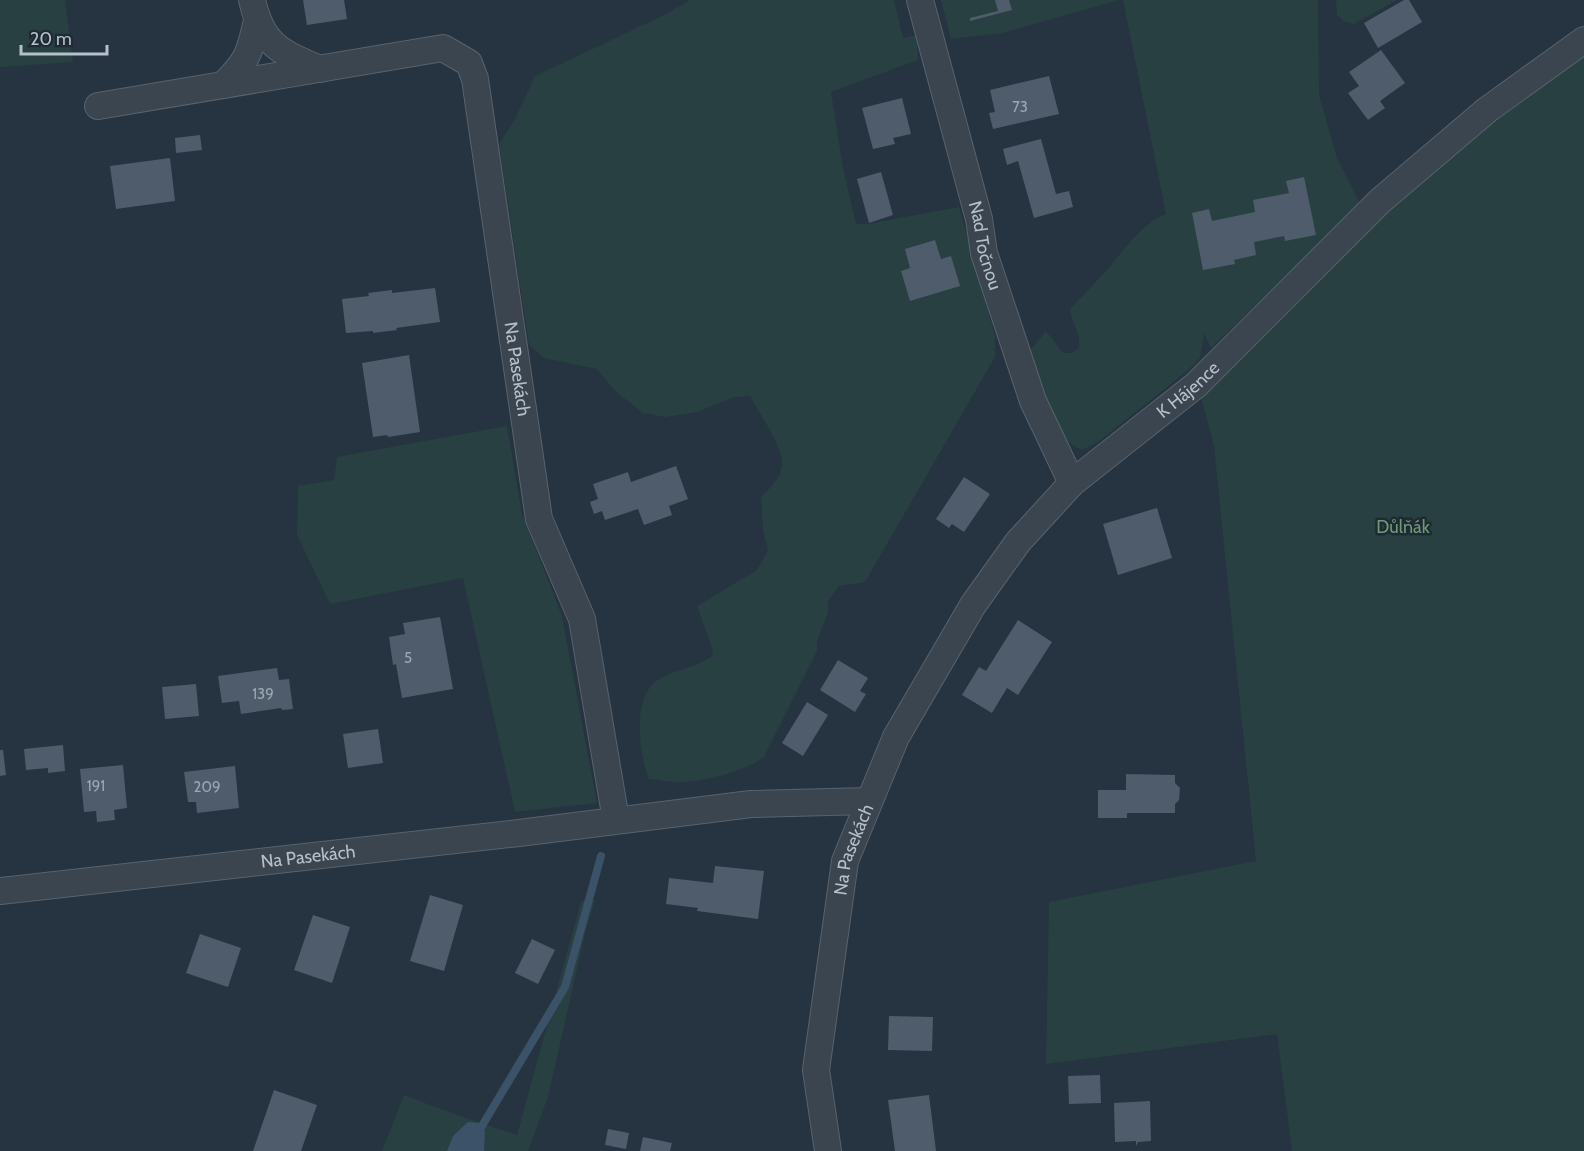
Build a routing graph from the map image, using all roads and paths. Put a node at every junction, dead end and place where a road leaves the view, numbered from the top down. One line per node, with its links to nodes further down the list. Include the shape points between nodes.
1 (920, 0): 7 (street, Nad Točnou, via 979,219 984,253 1033,401)
2 (254, 10): 4 (street, via 268,39 284,53); 5 (street, via 251,48 240,69)
3 (1584, 40): 7 (street, K Hájence, via 1487,110 1380,201 1196,385)
4 (320, 69): 5 (street, Na Pasekách); 9 (street, Na Pasekách, via 443,48 469,63 475,79 539,519 582,619)
5 (222, 85): 6 (street, Na Pasekách)
6 (98, 106)
7 (1072, 483): 8 (street, K Hájence, via 1018,542 973,605 896,737)
8 (869, 801): 9 (street, Na Pasekách, via 751,804); 11 (street, Na Pasekách, via 845,861 816,1070)
9 (616, 820): 10 (street, Na Pasekách)
10 (0, 891)
11 (828, 1151)

